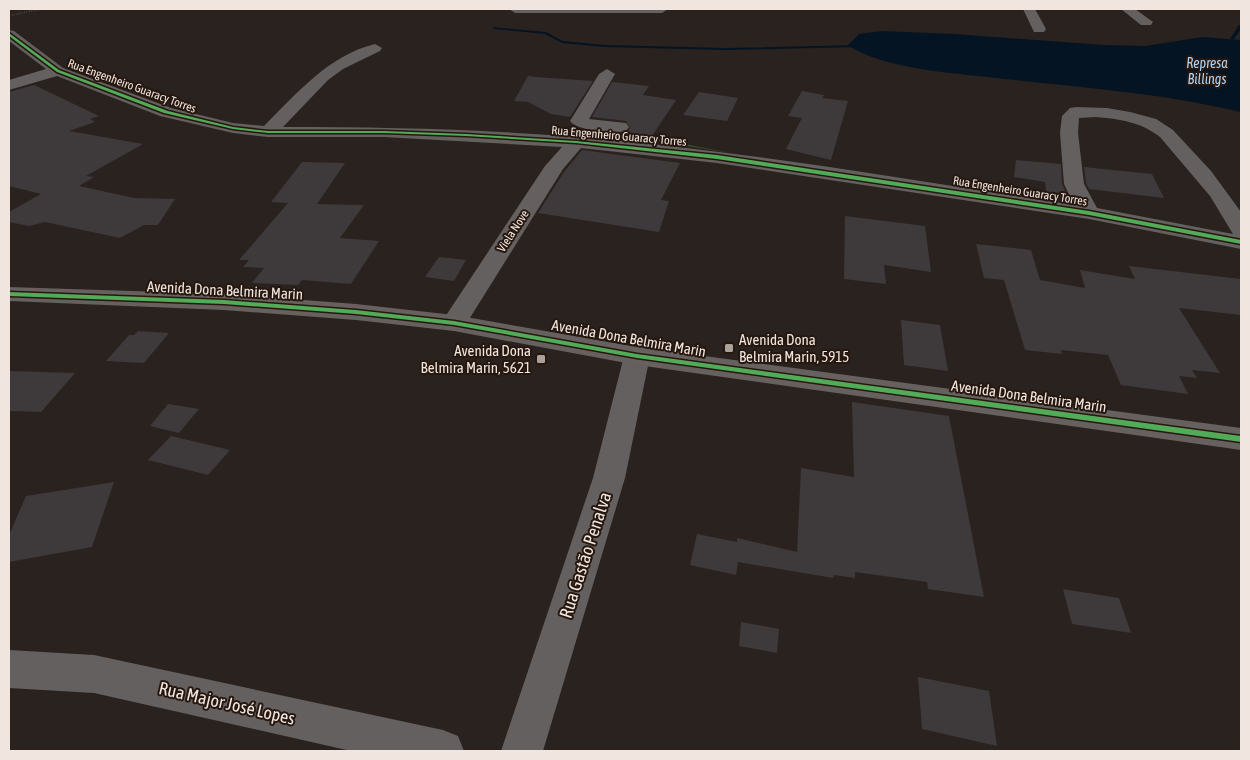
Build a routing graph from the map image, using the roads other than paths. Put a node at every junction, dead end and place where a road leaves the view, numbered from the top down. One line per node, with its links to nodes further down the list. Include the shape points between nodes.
1 (515, 9): 2 (street)
2 (582, 9): 3 (street)
3 (662, 9)
4 (1029, 9): 7 (street)
5 (1127, 9): 6 (street)
6 (1146, 22)
7 (1039, 29)
8 (9, 34): 10 (street, Rua Engenheiro Guaracy Torres)
9 (376, 48): 14 (street, via 323,77)
10 (58, 71): 12 (street); 14 (street, Rua Engenheiro Guaracy Torres, via 188,119)
11 (607, 74): 13 (street, via 579,121)
12 (9, 85)
13 (637, 130)
14 (268, 132): 16 (street, Rua Engenheiro Guaracy Torres, via 393,132)
15 (664, 134): 17 (street, via 744,152)
16 (576, 142): 17 (street, Rua Engenheiro Guaracy Torres); 22 (street, Viela Nove, via 555,166)
17 (750, 162): 18 (street, Rua Engenheiro Guaracy Torres)
18 (1089, 213): 19 (street, via 1074,184 1069,133 1071,116 1076,112 1132,118 1161,128 1226,202); 20 (street, Rua Engenheiro Guaracy Torres)
19 (1241, 230)
20 (1241, 242)
21 (9, 294): 22 (main road, Avenida Dona Belmira Marin, via 224,302)
22 (454, 323): 23 (main road, Avenida Dona Belmira Marin)
23 (637, 356): 24 (main road, Avenida Dona Belmira Marin); 27 (street, Rua Gastão Penalva, via 609,478)
24 (1241, 439)
25 (9, 669): 26 (street, Rua Major José Lopes, via 94,674)
26 (443, 751)
27 (522, 751)

